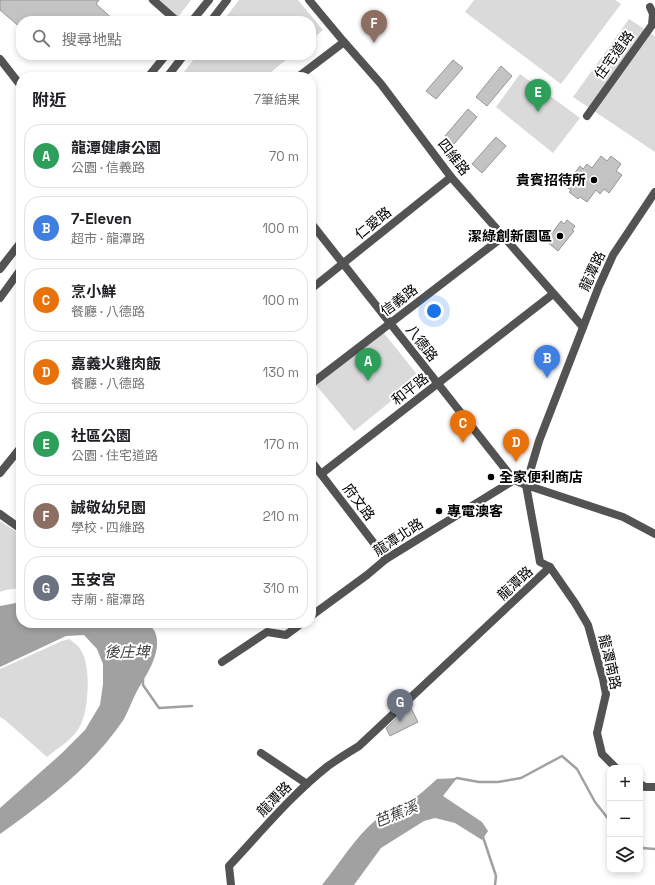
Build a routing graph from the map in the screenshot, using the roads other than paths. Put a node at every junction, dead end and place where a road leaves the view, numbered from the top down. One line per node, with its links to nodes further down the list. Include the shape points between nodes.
1 (153, 0): 6 (street)
2 (209, 0): 7 (street)
3 (227, 0): 8 (street)
4 (309, 0): 9 (street, 四維路)
5 (650, 7): 17 (street, 住宅道路, via 653,14 652,25)
6 (171, 16)
7 (196, 16)
8 (214, 16)
9 (344, 42): 15 (street); 18 (street, 四維路, via 381,84)
10 (0, 58): 16 (street)
11 (162, 60): 13 (street)
12 (180, 60): 14 (street)
13 (152, 72)
14 (171, 72)
15 (305, 72)
16 (16, 79)
17 (587, 116)
18 (451, 177): 21 (street, 四維路); 23 (street, 仁愛路)
19 (655, 192): 30 (street, 龍潭路, via 613,255)
20 (316, 228): 23 (street, 八德路)
21 (504, 236): 27 (street, 四維路); 29 (street, 信義路)
22 (16, 248): 24 (street)
23 (344, 263): 26 (street, 仁愛路); 29 (street, 八德路)
24 (0, 269)
25 (16, 276): 28 (street)
26 (316, 285)
27 (553, 294): 30 (street, 四維路); 32 (street, 和平路)
28 (0, 298)
29 (390, 323): 31 (street, 信義路); 32 (street, 八德路)
30 (583, 327): 38 (street, 龍潭路, via 539,441)
31 (316, 380)
32 (438, 384): 36 (street, 和平路); 37 (street, 八德路)
33 (16, 454): 35 (street)
34 (316, 468): 36 (street, 府文路)
35 (0, 473)
36 (321, 474): 42 (street, 府文路)
37 (514, 480): 38 (street); 42 (street, 龍潭北路)
38 (526, 485): 41 (street, via 623,517); 43 (street, 龍潭路, via 540,562)
39 (0, 514): 40 (street)
40 (16, 525)
41 (655, 534)
42 (386, 559): 44 (street, 龍潭北路)
43 (550, 567): 48 (street, 龍潭南路, via 588,625 606,694 597,733 602,754); 49 (street, 龍潭路, via 359,746 328,766)
44 (316, 612)
45 (295, 628): 46 (street, via 286,634 267,632)
46 (222, 662)
47 (261, 753): 49 (street)
48 (613, 765)
49 (307, 784): 52 (street, 龍潭路, via 228,866)
50 (643, 785): 51 (street)
51 (655, 787)
52 (231, 885)

